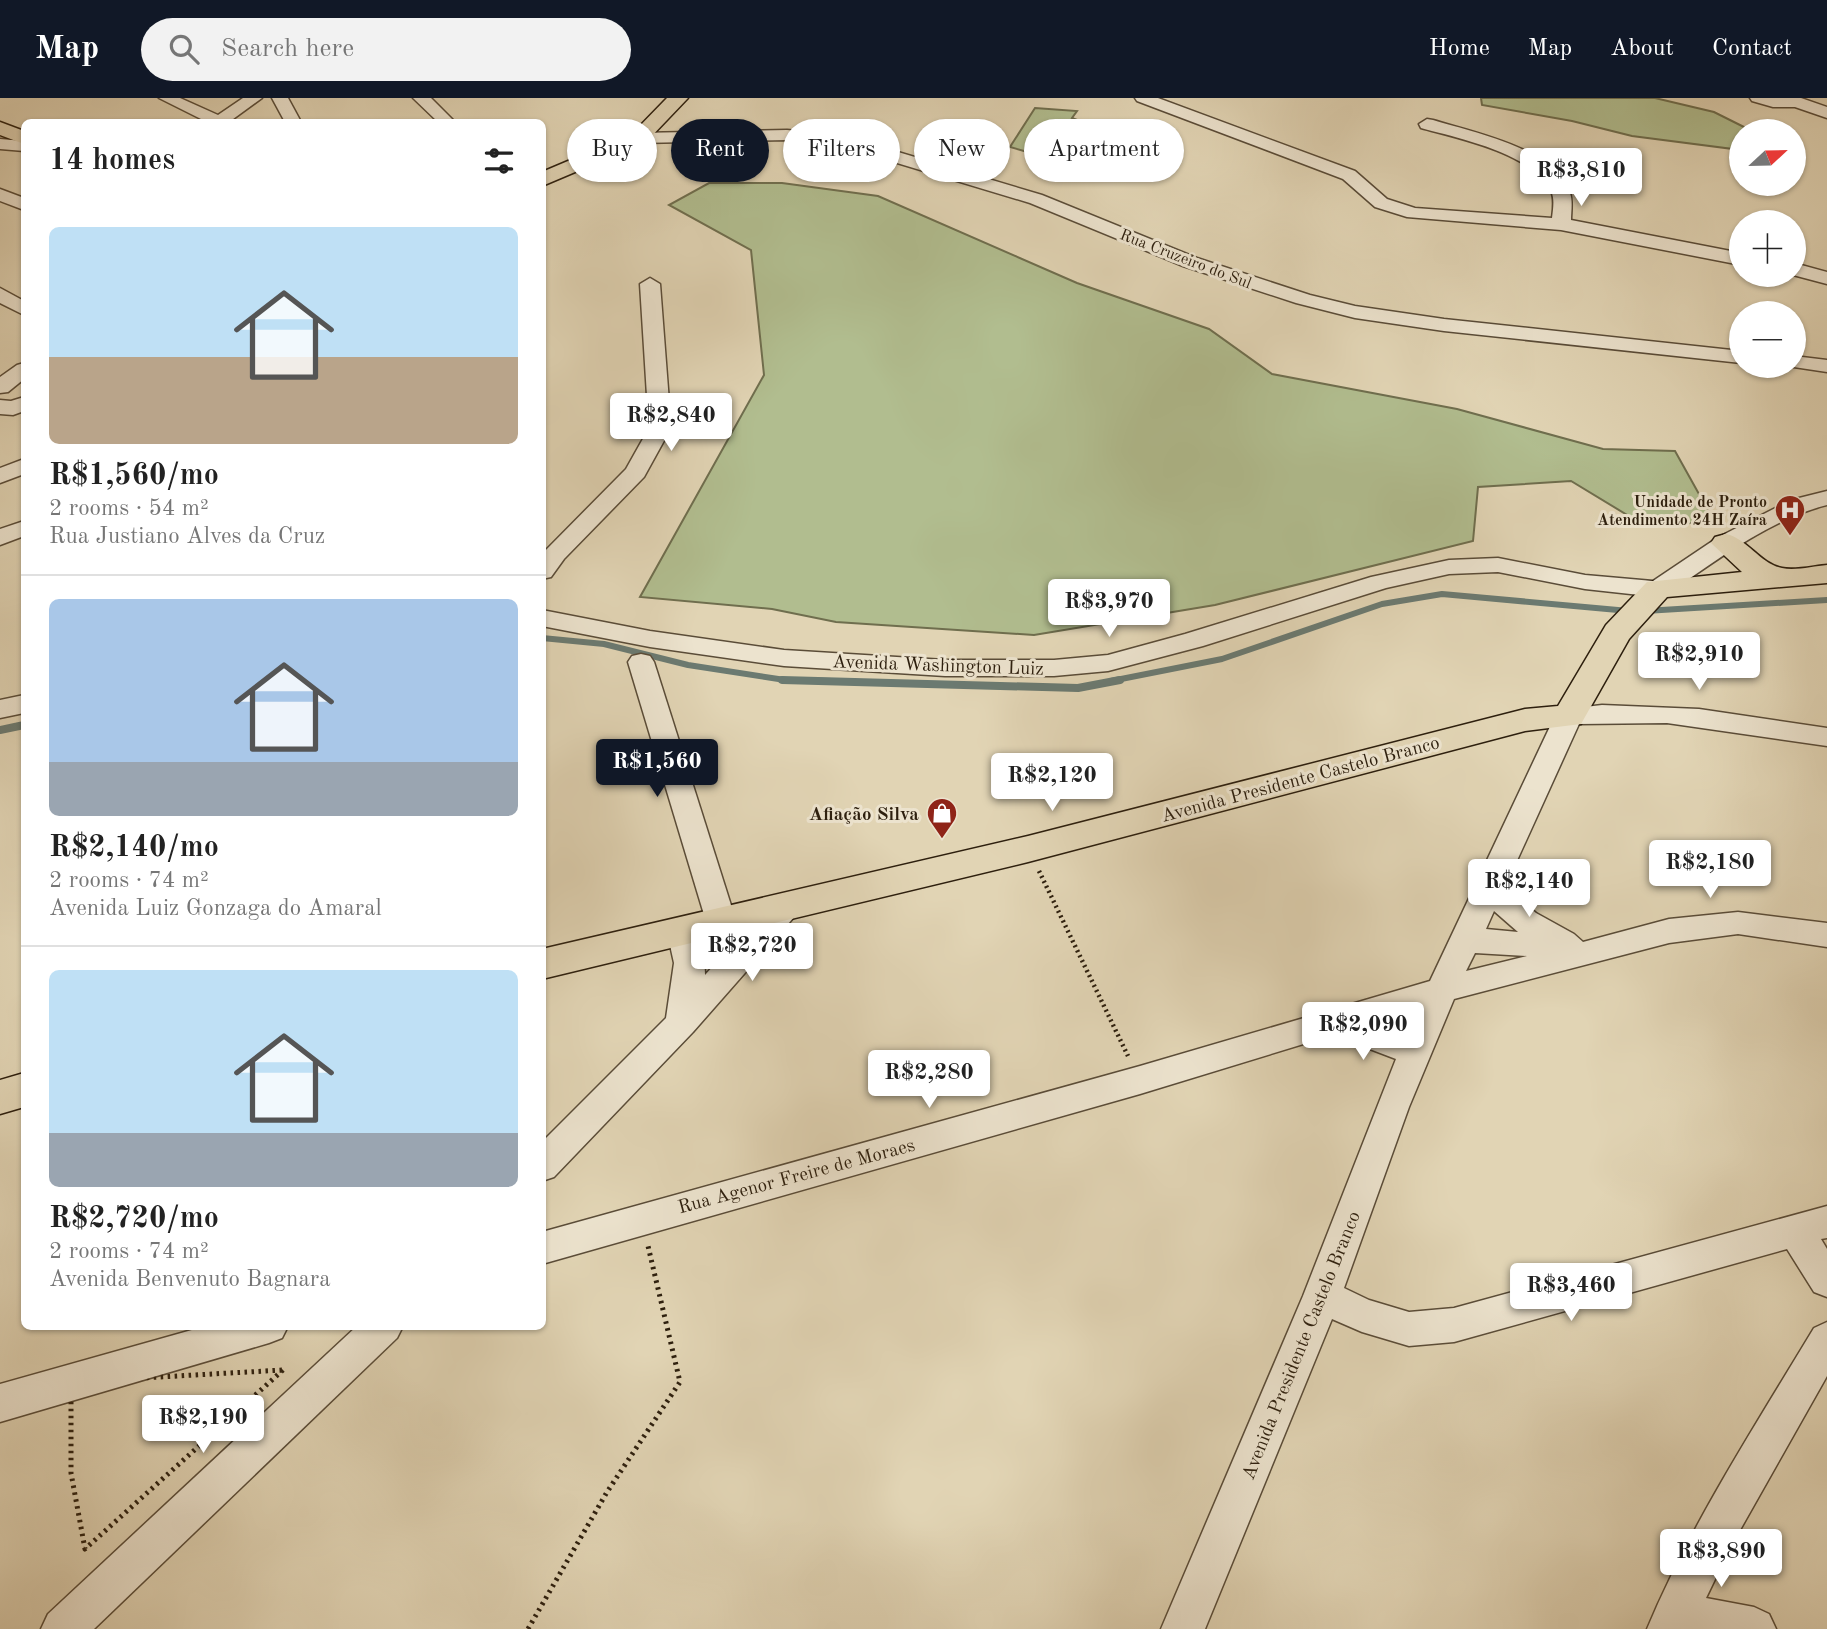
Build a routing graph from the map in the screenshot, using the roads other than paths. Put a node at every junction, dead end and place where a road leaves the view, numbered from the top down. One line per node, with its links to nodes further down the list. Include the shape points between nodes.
1 (167, 98): 9 (street)
2 (254, 98): 10 (street)
3 (280, 98): 11 (street)
4 (421, 98): 12 (street)
5 (678, 98): 13 (main road)
6 (1143, 98): 20 (street, via 1349,175 1381,203 1394,208)
7 (1758, 98): 8 (street, via 1797,102)
8 (1827, 113)
9 (213, 119)
10 (224, 119)
11 (291, 119)
12 (444, 119)
13 (657, 120)
14 (1427, 124): 20 (street, via 1511,151 1537,166 1559,190)
15 (657, 138): 27 (street, Rua Cruzeiro do Sul, via 788,135 835,139 1036,198 1190,262 1355,312)
16 (567, 169): 17 (main road)
17 (546, 178)
18 (0, 194): 19 (street)
19 (21, 204)
20 (1561, 224): 21 (street)
21 (1729, 257)
22 (1806, 272): 23 (street)
23 (1827, 278)
24 (650, 284): 40 (street, via 660,428 636,472)
25 (0, 294): 26 (street)
26 (21, 307)
27 (1729, 355)
28 (1806, 363): 29 (street)
29 (1827, 366)
30 (21, 371): 31 (street)
31 (0, 387)
32 (21, 405): 33 (street)
33 (0, 407)
34 (21, 467): 35 (street)
35 (0, 476)
36 (1827, 498): 39 (street, via 1799,505)
37 (21, 529): 38 (street)
38 (0, 538)
39 (1726, 543): 42 (main road, via 1751,565); 43 (street)
40 (547, 560)
41 (1827, 574): 42 (main road)
42 (1776, 577): 43 (main road)
43 (1637, 608): 44 (street, Avenida Washington Luiz, via 1585,582 1498,565 1449,567 1380,582 1108,663 1054,668 945,668 784,658); 48 (main road)
44 (546, 619)
45 (641, 662): 52 (street)
46 (21, 705): 47 (street)
47 (0, 709)
48 (1569, 716): 49 (street, Avenida Presidente Castelo Branco, via 1678,713); 50 (street, Avenida Presidente Castelo Branco); 51 (main road, Avenida Presidente Castelo Branco, via 1504,725)
49 (1827, 737)
50 (1489, 891): 55 (street, Avenida Presidente Castelo Branco); 56 (street, via 1546,935)
51 (784, 908): 52 (main road, Avenida Presidente Castelo Branco); 60 (street)
52 (720, 921): 53 (main road, Avenida Presidente Castelo Branco)
53 (677, 931): 57 (main road, Avenida Presidente Castelo Branco); 60 (street, via 688,944 690,963)
54 (1827, 935): 56 (street, Rua Agenor Freire de Moraes, via 1738,923 1669,931)
55 (1464, 942): 56 (street); 58 (street, Avenida Presidente Castelo Branco)
56 (1588, 950): 58 (street, Rua Agenor Freire de Moraes)
57 (546, 963)
58 (1442, 990): 59 (street, Rua Agenor Freire de Moraes); 61 (street, Avenida Presidente Castelo Branco)
59 (1331, 1021): 61 (street); 66 (street, Rua Agenor Freire de Moraes, via 1140,1080)
60 (681, 1023): 64 (street)
61 (1415, 1054): 68 (street, Avenida Presidente Castelo Branco)
62 (21, 1091): 63 (main road)
63 (0, 1097)
64 (546, 1162)
65 (1811, 1226): 67 (street); 68 (street, via 1454,1325 1409,1329 1362,1315)
66 (546, 1247)
67 (1827, 1280)
68 (1322, 1296): 75 (street, Avenida Presidente Castelo Branco)
69 (256, 1330): 72 (street)
70 (380, 1330): 74 (street)
71 (1827, 1340): 73 (street, via 1716,1531)
72 (0, 1403)
73 (1672, 1621): 76 (street)
74 (64, 1629)
75 (1183, 1629)
76 (1754, 1629)

